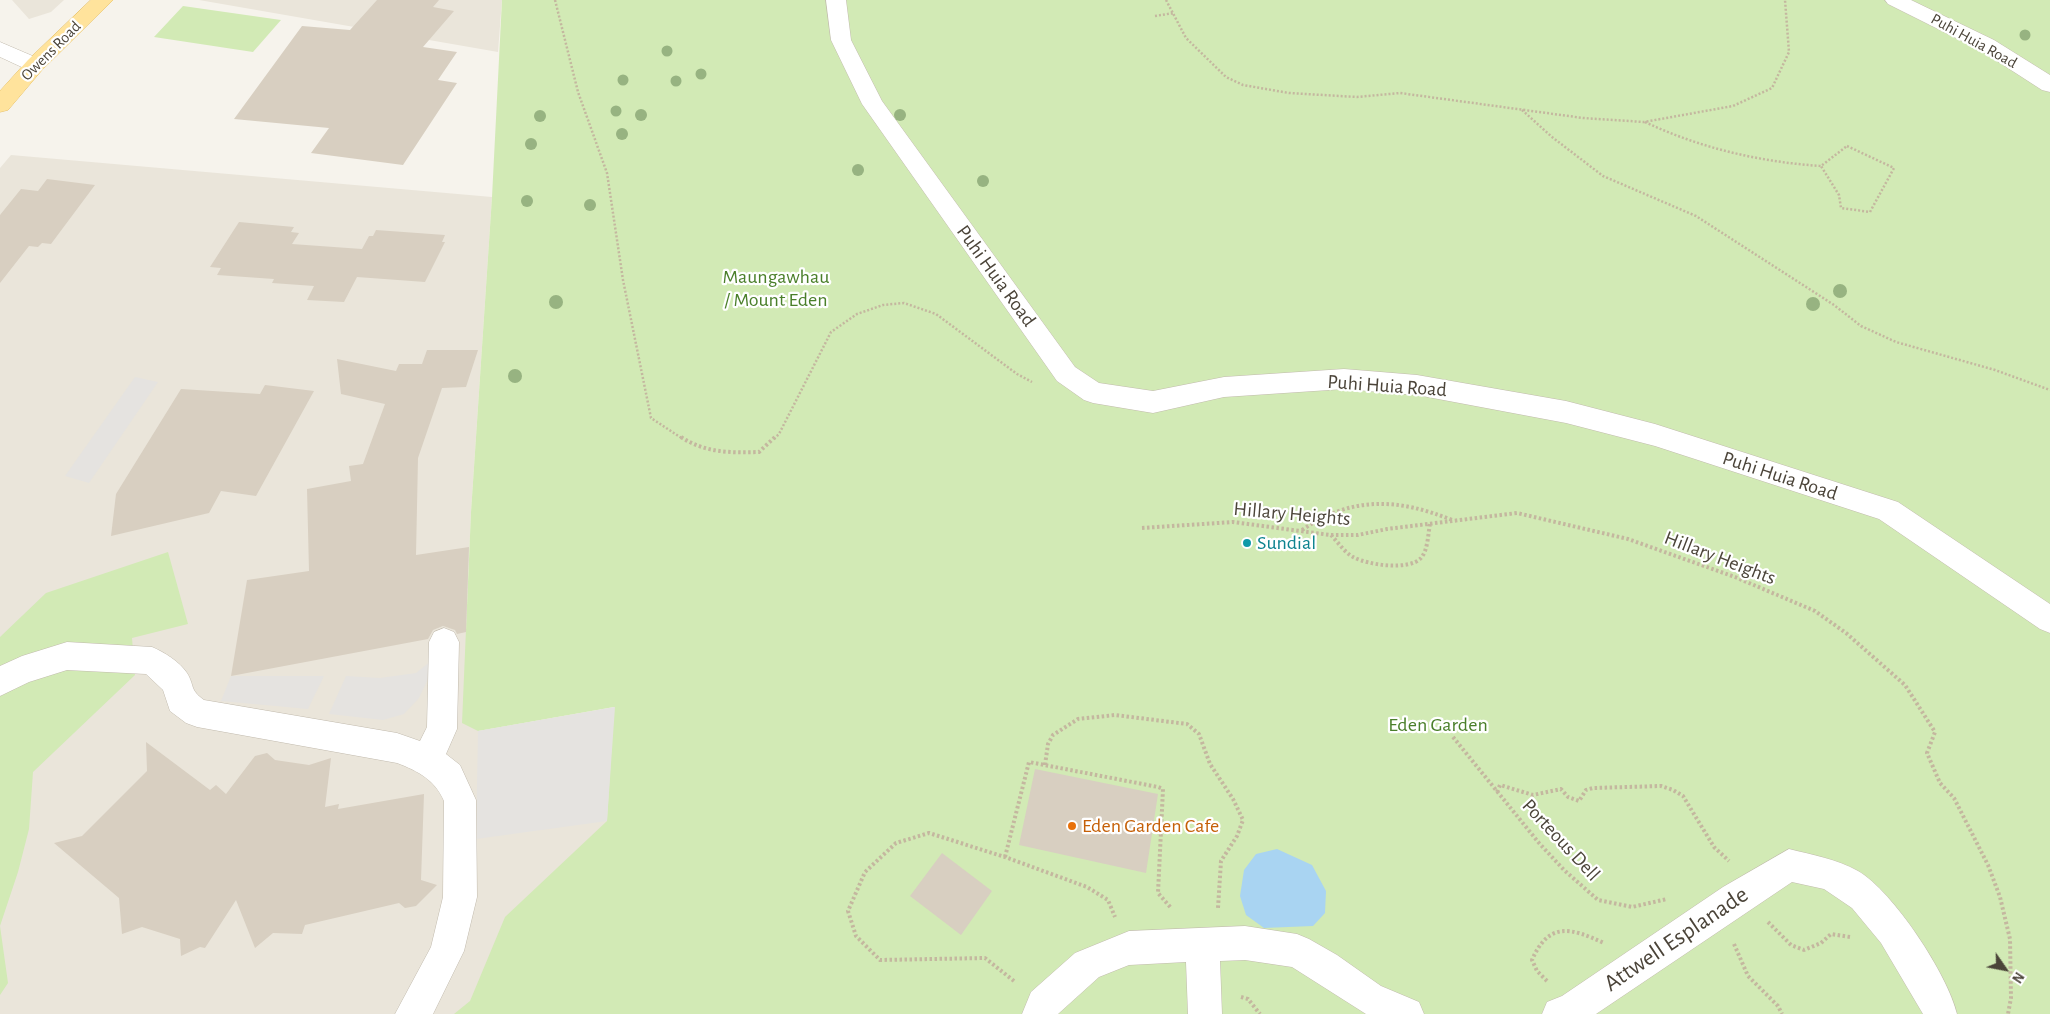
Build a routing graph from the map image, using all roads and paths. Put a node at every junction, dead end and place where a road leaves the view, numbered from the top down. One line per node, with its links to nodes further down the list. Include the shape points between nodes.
1 (104, 0): 10 (main road, Owens Road)
2 (555, 0): 16 (path, via 578,92 607,173 623,280 651,418 688,442 723,453 759,452 779,434 831,332 857,314 883,305 904,303 936,314 1031,381 1039,383)
3 (836, 0): 16 (street, Puhi Huia Road, via 841,40 873,104)
4 (1166, 0): 7 (path)
5 (1785, 0): 14 (path, via 1789,52 1772,88 1733,106)
6 (1895, 0): 11 (street, Puhi Huia Road, via 1987,45)
7 (1174, 12): 8 (path); 13 (path, via 1186,38 1226,76 1243,85 1289,93 1357,97 1400,93)
8 (1155, 16)
9 (0, 49): 10 (street)
10 (35, 64): 12 (main road, Owens Road)
11 (2050, 85)
12 (0, 105)
13 (1522, 110): 14 (path); 17 (path, via 1603,176 1711,226 1861,326 1896,342)
14 (1644, 122): 15 (path, via 1735,154 1794,165)
15 (1821, 166): 15 (path, via 1847,146 1894,168 1870,212 1841,208 1839,195)
16 (1066, 374): 23 (street, Puhi Huia Road, via 1093,393 1153,402 1224,387 1344,379 1478,394 1566,412 1655,435 1888,510)
17 (2050, 390)
18 (1453, 521): 19 (path, Hillary Heights); 21 (path, via 1421,508 1366,504 1346,507); 44 (path, Hillary Heights, via 1517,513 1628,539 1735,577 1815,611 1883,665 1905,685 1935,732 1927,753 1988,865 2000,897 2010,939 2012,998)
19 (1430, 524): 22 (path, Hillary Heights, via 1358,535); 22 (path, via 1422,557 1415,564 1398,566 1370,563 1353,557)
20 (1142, 528): 21 (path, Hillary Heights, via 1234,522)
21 (1301, 530): 22 (path, Hillary Heights)
22 (1330, 535)
23 (2050, 620)
24 (444, 642): 27 (street, via 442,729)
25 (0, 682): 27 (street, via 22,670 67,656 152,661 176,682 181,701 197,713 397,748)
26 (1453, 737): 29 (path, Porteous Dell)
27 (427, 759): 38 (street, via 449,776 460,800 460,897 447,951 426,994)
28 (1045, 765): 30 (path, via 1028,762); 33 (path, via 1163,789 1158,893); 33 (path, via 1048,744 1053,735 1078,719 1115,715 1188,724 1200,734 1210,764 1233,798 1243,820 1238,836 1222,861)
29 (1497, 792): 31 (path, Porteous Dell, via 1558,863 1598,900 1632,907 1677,897); 31 (path, via 1500,785 1533,795 1561,789 1579,801 1586,790 1593,788 1661,786 1683,796)
30 (1005, 857): 34 (path, via 1088,887 1108,900); 36 (path, via 929,833 896,844 865,872 848,911 856,936 880,960 985,958)
31 (1745, 892): 32 (path, via 1765,920 1796,949 1816,948 1831,934); 35 (street, Attwell Esplanade); 42 (path, via 1729,934 1748,976); 43 (street, Attwell Esplanade, via 1789,866 1831,875 1856,891 1891,925 1938,1005)
32 (1858, 940)
33 (1212, 944): 34 (street); 40 (street); 41 (street, via 1245,943 1297,951 1369,998)
34 (1129, 948): 39 (street, via 1087,965 1043,1004)
35 (1633, 967): 37 (street, Attwell Esplanade); 37 (path, via 1607,944 1587,935 1558,930 1546,935 1532,960)
36 (1017, 983)
37 (1568, 1010)
38 (412, 1014)
39 (1039, 1014)
40 (1204, 1014)
41 (1407, 1014)
42 (1782, 1014)
43 (1940, 1014)
44 (2008, 1014)

